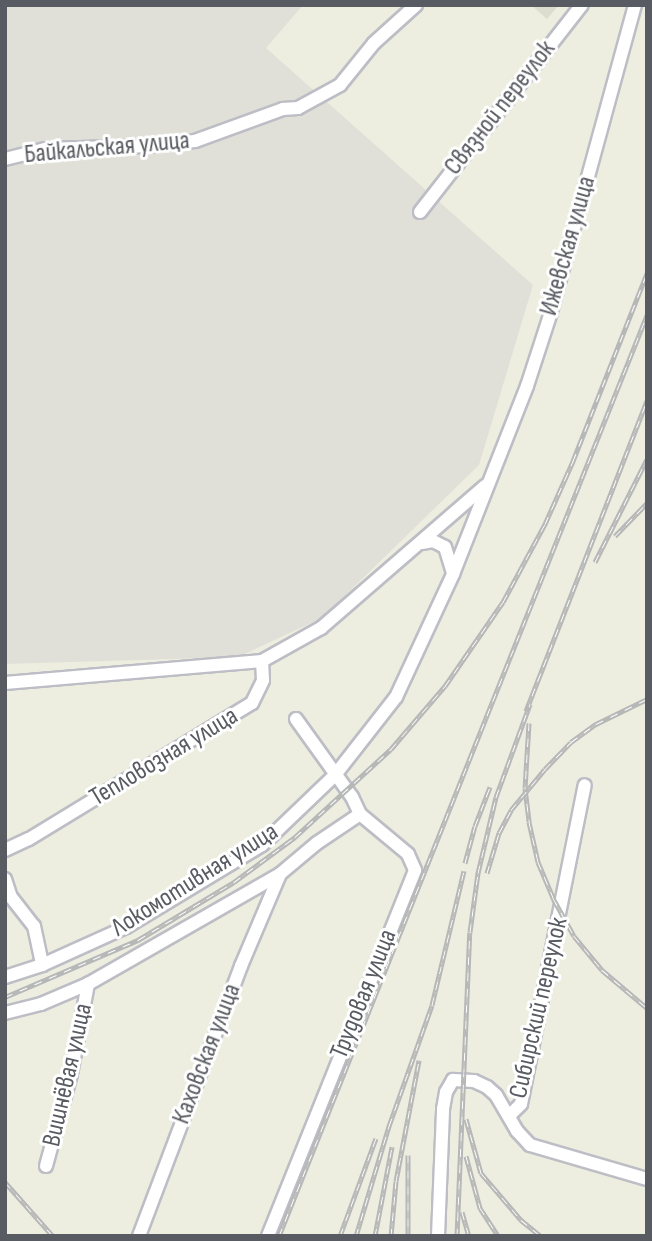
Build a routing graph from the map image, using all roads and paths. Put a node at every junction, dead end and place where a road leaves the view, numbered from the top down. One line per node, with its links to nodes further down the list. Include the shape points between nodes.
1 (416, 5): 4 (street, Байкальская улица, via 374,43 340,85 298,108 283,109 195,141 45,149)
2 (582, 5): 5 (street, Связной переулок)
3 (635, 5): 6 (street, Ижевская улица, via 551,312)
4 (5, 159)
5 (420, 212)
6 (489, 483): 7 (street); 8 (street, Локомотивная улица)
7 (422, 543): 8 (street, via 433,541 444,547); 9 (street, via 321,628)
8 (453, 574): 12 (street, Локомотивная улица, via 396,697)
9 (262, 661): 10 (street); 15 (street, Тепловозная улица, via 262,680 252,703)
10 (5, 683)
11 (296, 719): 12 (street, Трудовая улица)
12 (335, 775): 14 (street, Трудовая улица); 18 (street, Локомотивная улица, via 252,852 126,927)
13 (585, 785): 22 (street, Сибирский переулок, via 521,1104)
14 (360, 814): 16 (street); 26 (street, Трудовая улица, via 408,853 415,870)
15 (5, 850)
16 (280, 874): 20 (street); 25 (street, Каховская улица)
17 (5, 879): 18 (street, via 11,897 34,926)
18 (42, 965): 19 (street, Локомотивная улица)
19 (5, 977)
20 (88, 984): 21 (street); 23 (street, Вишнёвая улица, via 71,1074)
21 (5, 1013)
22 (509, 1116): 24 (street, Сибирский переулок, via 530,1145); 27 (street, via 487,1087 461,1079 449,1085 443,1109)
23 (46, 1166)
24 (647, 1178)
25 (139, 1236)
26 (268, 1236)
27 (438, 1236)

